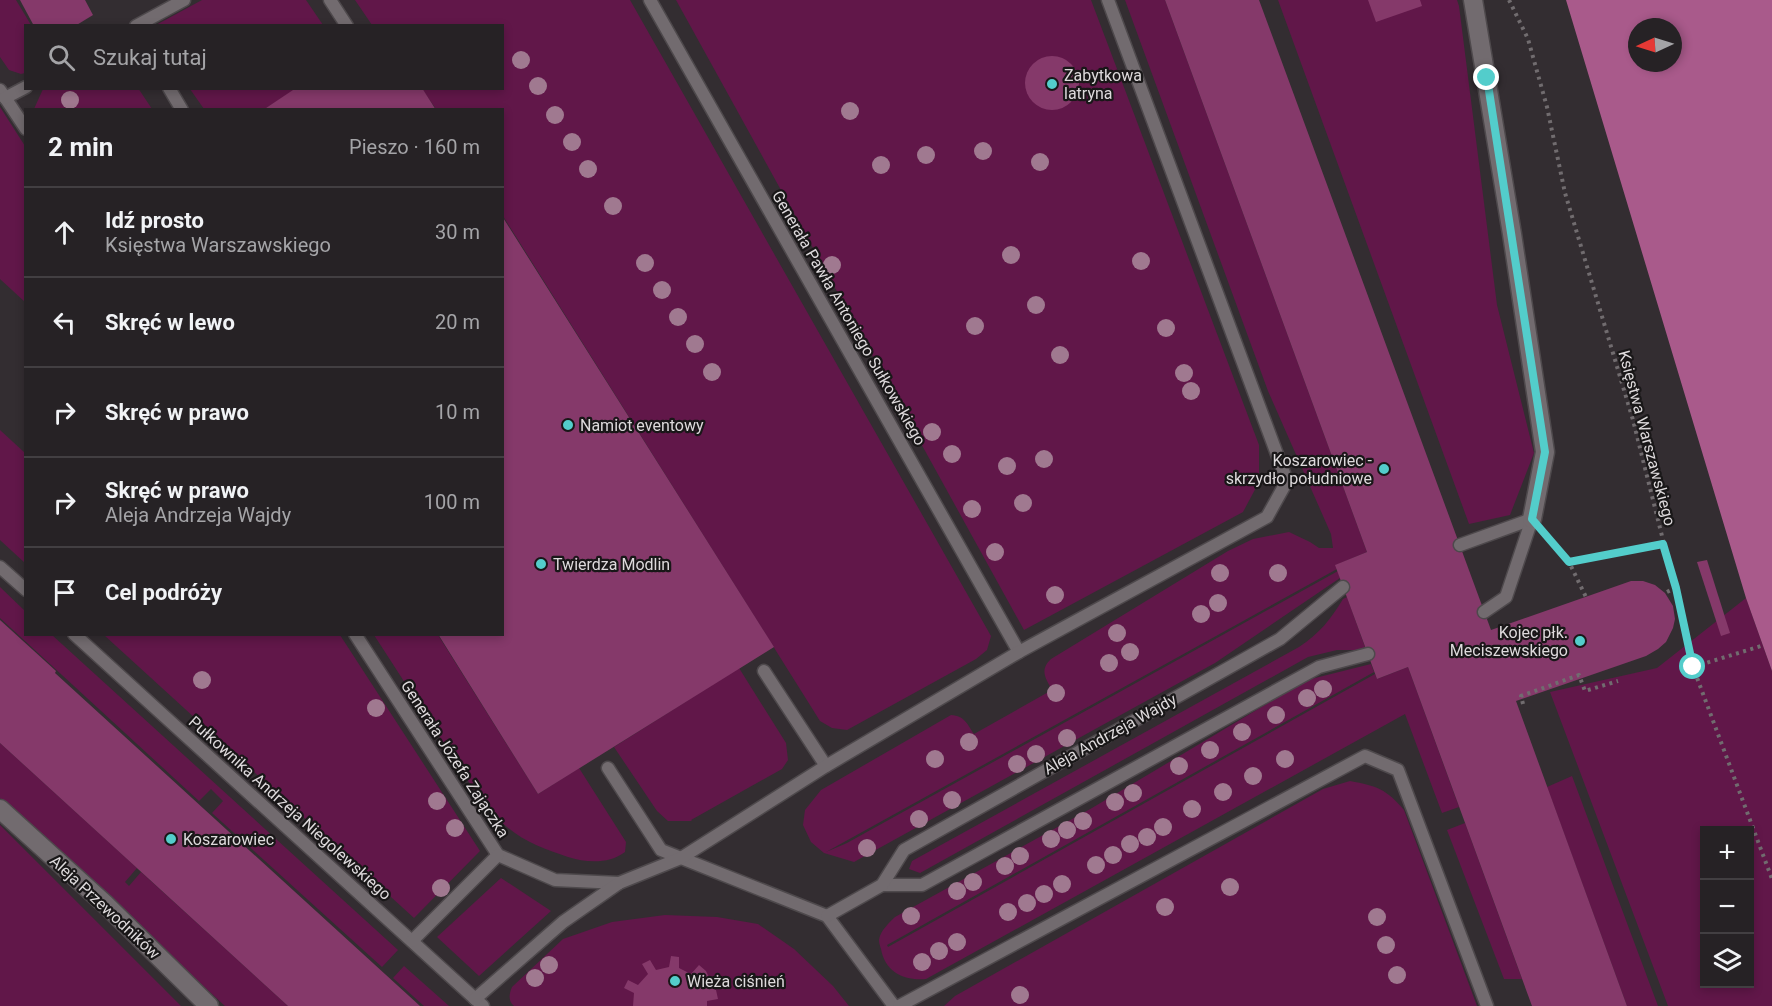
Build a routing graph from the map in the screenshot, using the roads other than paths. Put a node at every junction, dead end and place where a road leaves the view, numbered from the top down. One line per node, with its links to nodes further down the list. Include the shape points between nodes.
1 (184, 0): 6 (lane)
2 (330, 0): 7 (lane)
3 (650, 0): 21 (lane, Generała Pawła Antoniego Sułkowskiego)
4 (1108, 0): 21 (lane, via 1287,481 1267,517)
5 (1473, 0): 13 (street, via 1545,452)
6 (140, 24)
7 (345, 24)
8 (24, 88): 10 (lane)
9 (170, 90): 11 (lane)
10 (3, 94): 12 (lane)
11 (181, 108)
12 (24, 126)
13 (1532, 519): 14 (lane); 18 (lane, via 1506,597)
14 (1460, 545)
15 (0, 567): 17 (lane)
16 (1343, 587): 30 (lane, Aleja Andrzeja Wajdy, via 1280,639 904,850)
17 (24, 588)
18 (1485, 612)
19 (76, 636): 32 (lane, Pułkownika Andrzeja Niegolewskiego)
20 (356, 636): 27 (lane, Generała Józefa Zajączka)
21 (1019, 652): 24 (lane)
22 (1368, 654): 30 (lane, Aleja Andrzeja Wajdy, via 1319,667 922,885)
23 (764, 671): 24 (lane)
24 (826, 766): 28 (lane)
25 (608, 768): 28 (lane, via 661,850)
26 (0, 809): 34 (street, Aleja Przewodników)
27 (498, 855): 29 (lane, Generała Józefa Zajączka, via 555,880); 32 (lane)
28 (681, 858): 29 (lane); 31 (lane)
29 (619, 884): 33 (lane, via 563,922)
30 (882, 885): 31 (lane, Aleja Andrzeja Wajdy)
31 (827, 916): 35 (lane)
32 (412, 942): 33 (lane, Pułkownika Andrzeja Niegolewskiego)
33 (479, 1003)
34 (209, 1006)
35 (894, 1006)
36 (899, 1006): 37 (lane, via 1365,756 1398,770)
37 (1487, 1006)

